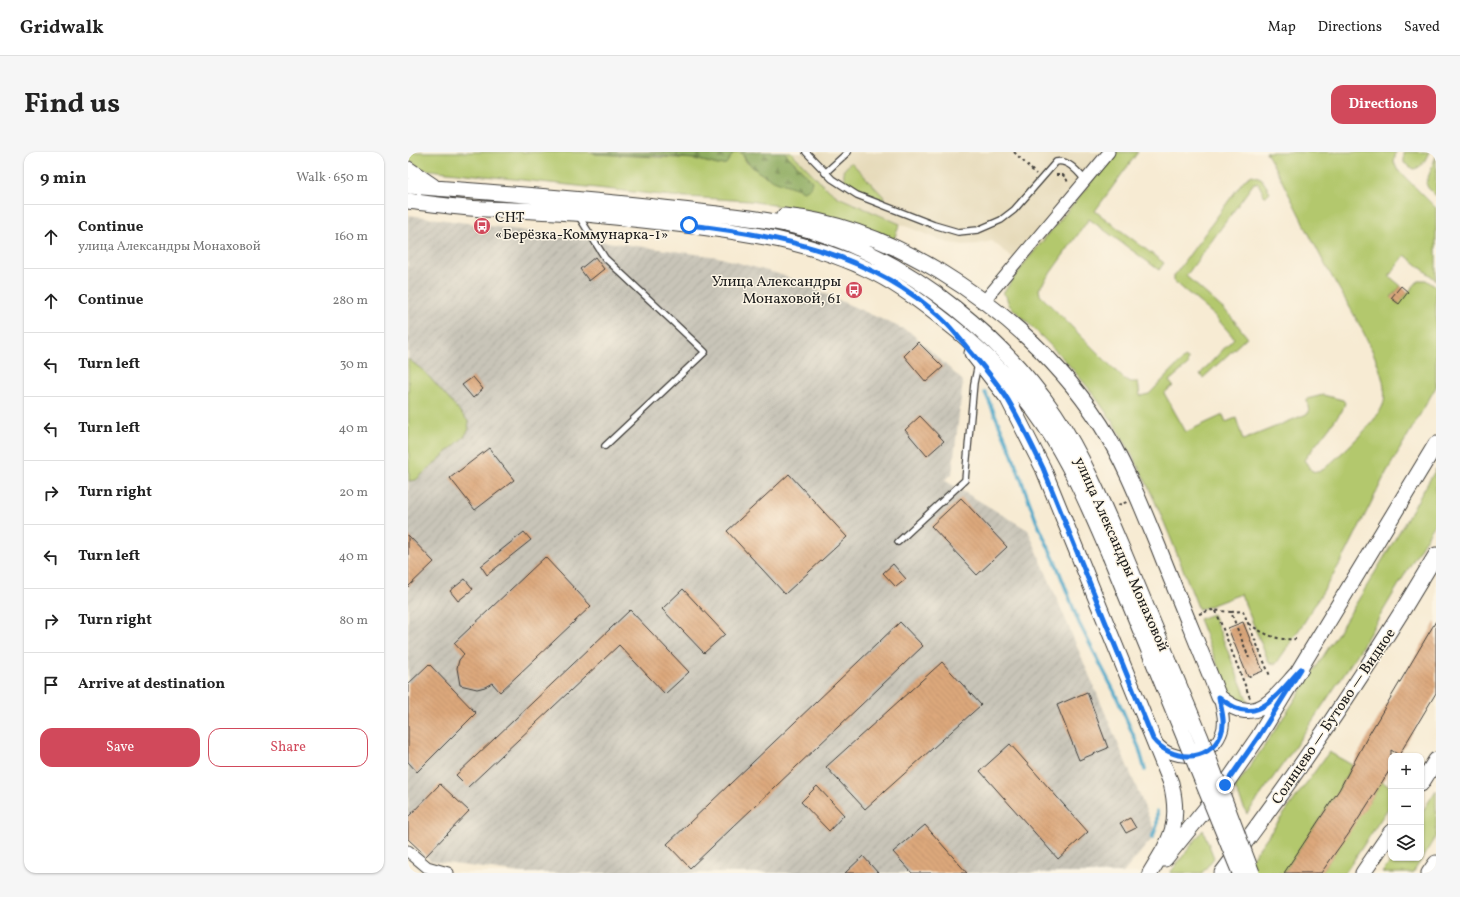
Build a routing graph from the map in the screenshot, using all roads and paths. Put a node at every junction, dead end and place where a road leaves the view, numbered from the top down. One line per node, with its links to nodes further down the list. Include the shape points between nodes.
1 (806, 152): 6 (lane)
2 (848, 152): 6 (lane)
3 (1014, 152): 7 (path)
4 (1109, 152): 8 (street)
5 (408, 169): 10 (main road)
6 (826, 173): 8 (lane, via 857,195 941,228 962,232 984,228 1001,220 1014,210 1056,162 1068,164)
7 (1036, 174)
8 (1085, 180): 14 (street)
9 (408, 186): 10 (main road, улица Александры Монаховой)
10 (436, 188): 13 (main road, улица Александры Монаховой, via 588,199)
11 (408, 201): 12 (main road, улица Александры Монаховой, via 483,209)
12 (577, 213): 15 (main road, улица Александры Монаховой, via 725,230 798,244 829,254 875,273 917,298); 17 (lane, via 605,258 705,352)
13 (729, 215): 14 (main road, via 769,214 805,218 847,229 919,259); 19 (main road, улица Александры Монаховой, via 763,219 801,228 856,247 878,257 925,286 978,327 1024,373 1055,414 1092,480)
14 (984, 301): 29 (main road, via 1043,352 1102,426 1128,473)
15 (983, 358): 18 (lane, via 977,365 974,383 965,480); 19 (main road, улица Александры Монаховой, via 1017,388 1046,428); 31 (main road, via 1008,399 1043,468)
16 (1436, 444): 27 (main road)
17 (605, 446)
18 (898, 542)
19 (1116, 553): 40 (main road, улица Александры Монаховой, bridge); 41 (main road, улица Александры Монаховой, bridge, via 1198,731)
20 (1436, 555): 39 (main road, Солнцево — Бутово — Видное, via 1330,724)
21 (1216, 611): 22 (path); 23 (path, via 1211,610); 30 (path)
22 (1231, 612): 24 (path, via 1243,611); 26 (path)
23 (1198, 615)
24 (1248, 624): 25 (path, via 1273,637); 28 (path)
25 (1296, 639)
26 (1249, 658)
27 (1301, 669): 29 (main road, via 1266,705 1254,711 1240,711); 38 (main road, via 1225,785 1180,843)
28 (1270, 676)
29 (1219, 697): 31 (street, via 1222,728 1217,741 1206,751 1192,756 1177,756 1163,750)
30 (1252, 703)
31 (1153, 739): 38 (main road, via 1171,783 1176,813 1168,845)
32 (1436, 760): 33 (main road)
33 (1424, 779)
34 (1388, 836): 42 (main road)
35 (408, 851): 37 (street, via 427,867)
36 (1436, 863): 43 (main road)
37 (448, 873)
38 (1152, 873)
39 (1222, 873)
40 (1240, 873)
41 (1252, 873)
42 (1363, 873)
43 (1430, 873)

